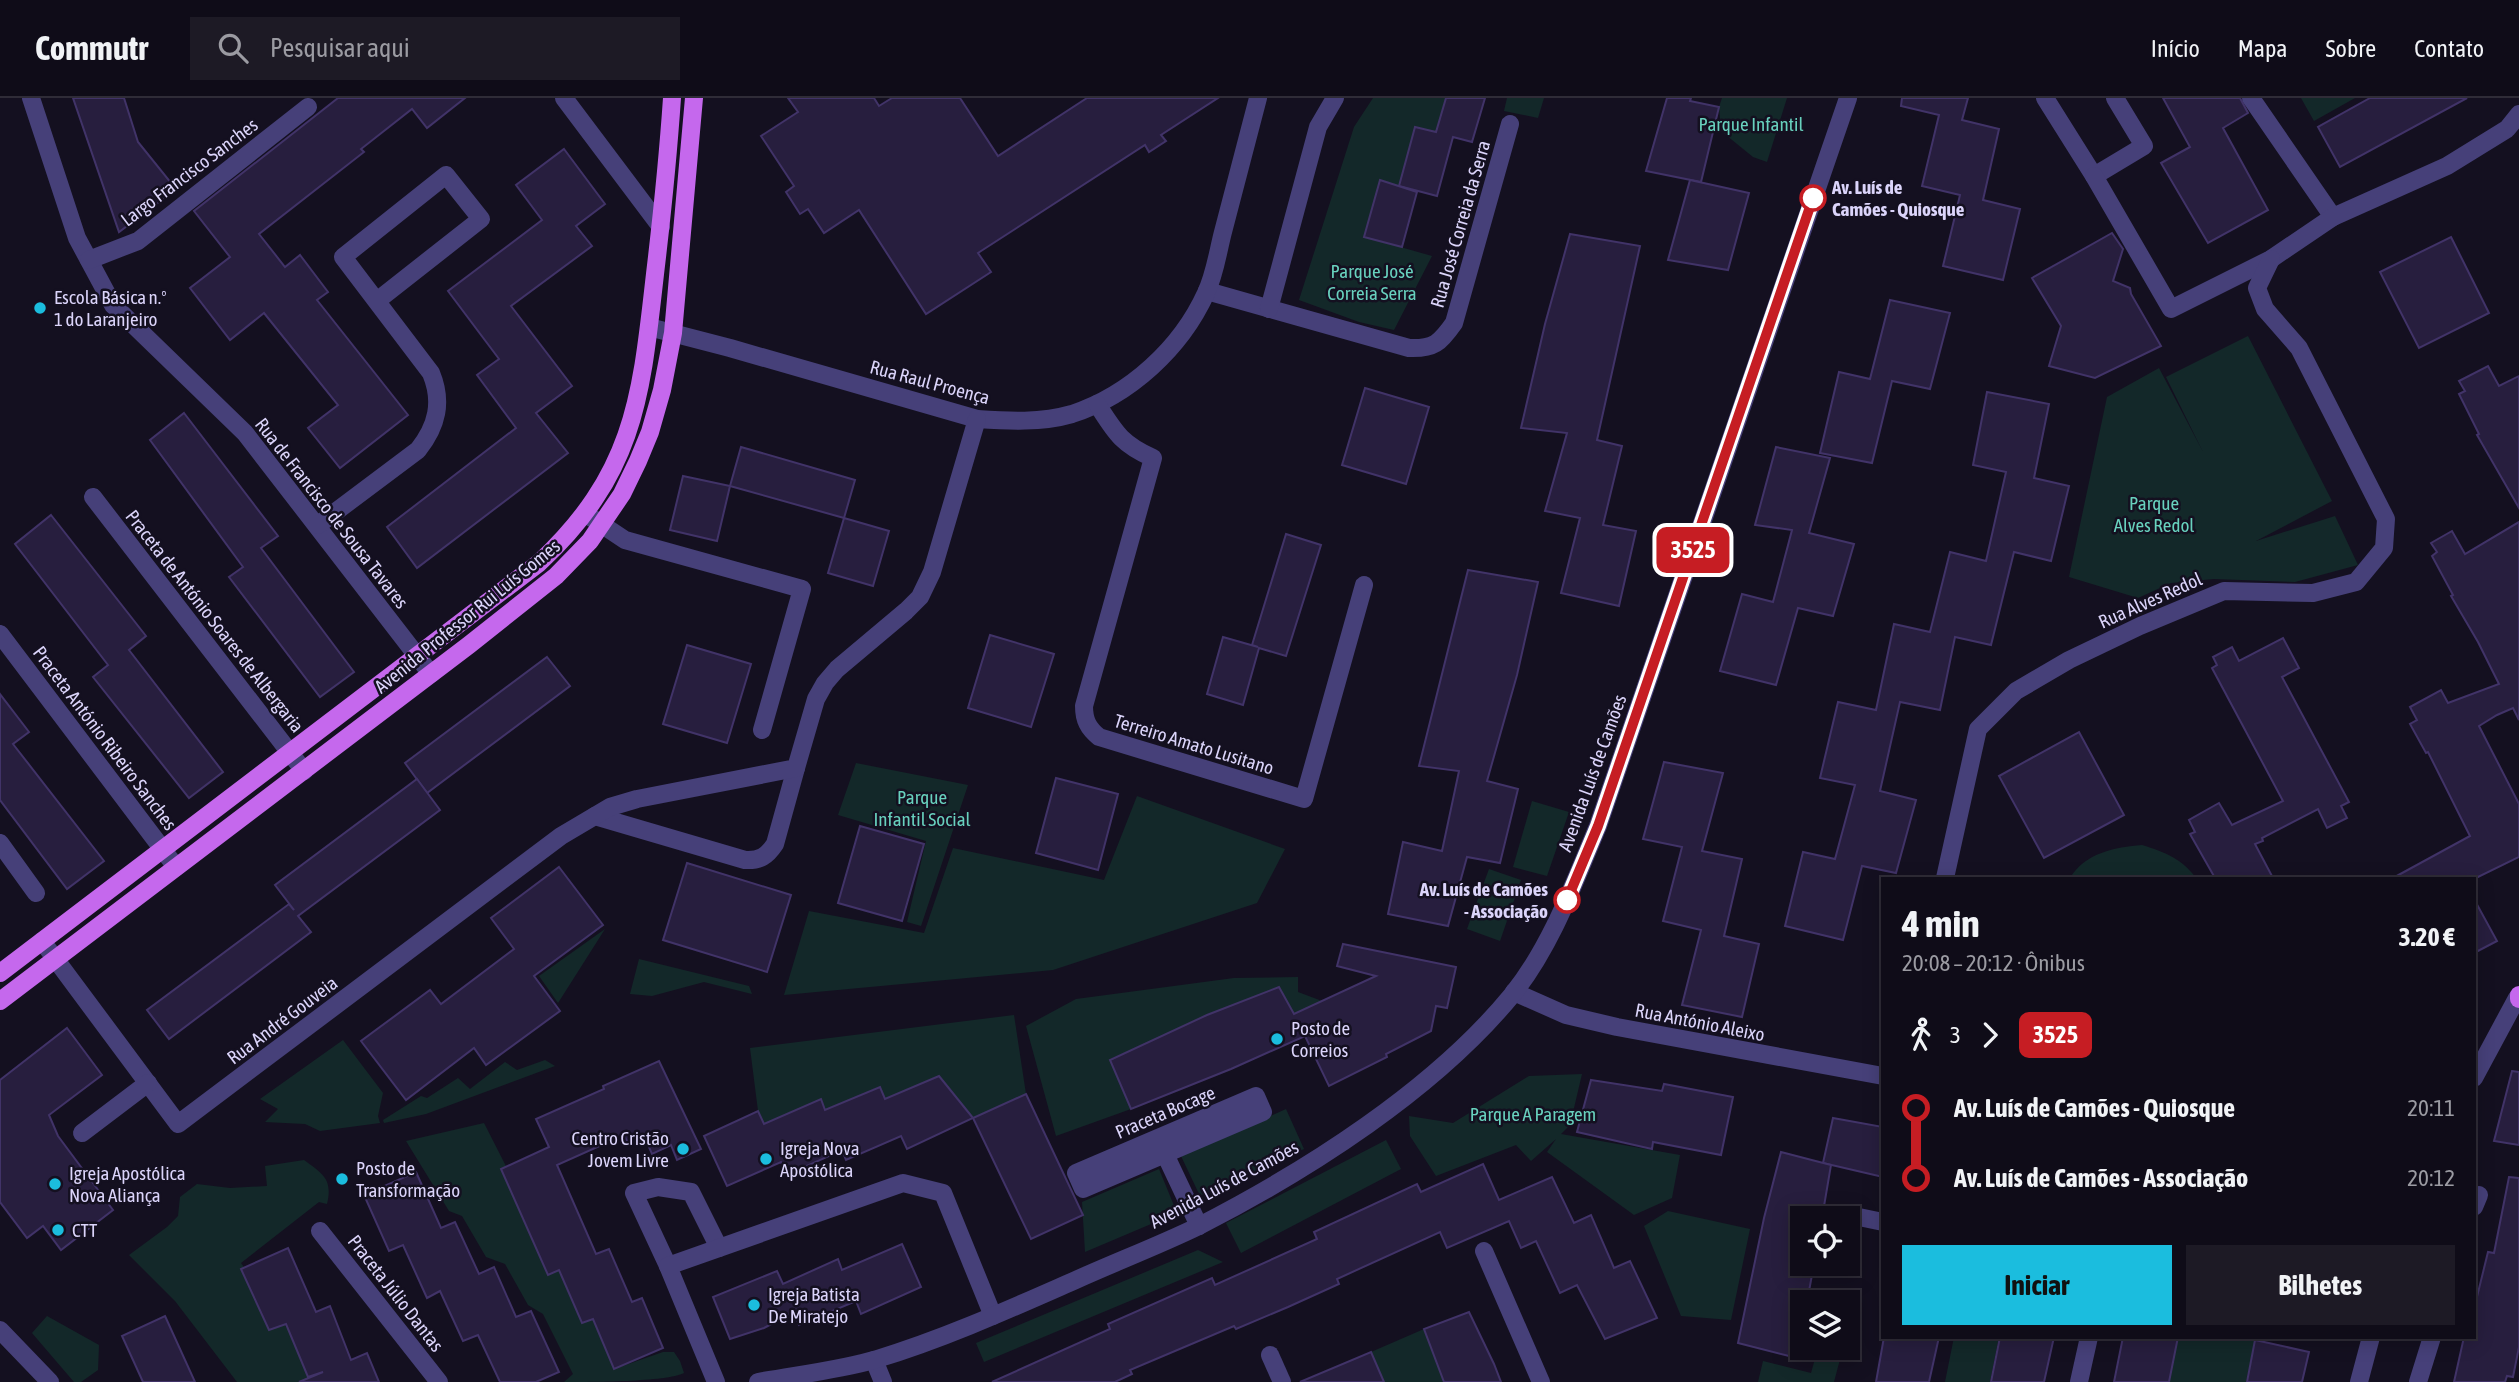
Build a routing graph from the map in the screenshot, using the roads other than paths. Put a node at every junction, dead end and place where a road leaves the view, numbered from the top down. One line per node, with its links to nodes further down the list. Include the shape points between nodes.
1 (31, 98): 18 (street, Rua de Francisco de Sousa Tavares, via 77,238)
2 (564, 98): 16 (street)
3 (672, 98): 16 (main road, Avenida Professor Rui Luís Gomes)
4 (694, 98): 23 (main road, Avenida Professor Rui Luís Gomes)
5 (1258, 98): 19 (street, Rua Raul Proença)
6 (1335, 98): 21 (street, via 1318,127)
7 (1848, 98): 47 (street, Avenida Luís de Camões, via 1598,826 1567,900)
8 (2045, 98): 14 (street)
9 (2115, 98): 14 (street, via 2144,146)
10 (2251, 98): 15 (street)
11 (308, 107): 18 (street, Largo Francisco Sanches, via 138,241)
12 (2519, 114): 15 (street, via 2507,129 2446,166)
13 (1510, 124): 21 (street, Rua José Correia da Serra, via 1454,323 1441,341 1409,348)
14 (2094, 176): 17 (street, via 2171,309)
15 (2333, 217): 17 (street)
16 (661, 227): 22 (main road, Avenida Professor Rui Luís Gomes)
17 (2271, 259): 42 (street, Rua Alves Redol, via 2257,288 2265,309 2299,348 2386,519 2384,548 2356,582 2313,593 2224,591 2069,660 2016,691 1978,729)
18 (89, 260): 28 (street, Rua de Francisco de Sousa Tavares, via 113,305 245,433)
19 (1207, 291): 21 (street, Rua José Correia da Serra); 24 (street, Rua Raul Proença, via 1190,324 1167,352 1145,373)
20 (378, 300): 20 (street, via 481,219 446,175 344,257); 28 (street, via 431,373 437,387 437,416 418,450)
21 (1269, 309)
22 (649, 327): 23 (street, Rua Raul Proença); 27 (main road, Avenida Professor Rui Luís Gomes, via 632,424 612,472)
23 (673, 333): 25 (street, Rua Raul Proença); 29 (main road, Avenida Professor Rui Luís Gomes, via 650,432 622,495)
24 (1097, 404): 25 (street, Rua Raul Proença, via 1042,420); 30 (street, Terreiro Amato Lusitano, via 1118,436 1153,458 1084,706 1084,718 1099,737 1304,799)
25 (977, 419): 36 (street, via 932,572 920,597 825,683)
26 (93, 497): 35 (street, Praceta de António Soares de Albergaria)
27 (586, 514): 29 (street); 32 (main road, Avenida Professor Rui Luís Gomes, via 539,563)
28 (318, 525): 32 (street, Rua de Francisco de Sousa Tavares)
29 (602, 525): 33 (main road, Avenida Professor Rui Luís Gomes, via 556,576); 34 (street, via 625,540 802,589)
30 (1364, 585)
31 (0, 634): 40 (street, Praceta António Ribeiro Sanches)
32 (416, 656): 33 (street, Rua de Francisco de Sousa Tavares); 35 (main road, Avenida Professor Rui Luís Gomes)
33 (430, 674): 37 (main road, Avenida Professor Rui Luís Gomes)
34 (762, 730)
35 (289, 753): 37 (street, Praceta de António Soares de Albergaria); 40 (main road, Avenida Professor Rui Luís Gomes)
36 (796, 768): 38 (street, via 637,799); 38 (street, via 775,844 755,861)
37 (304, 771): 41 (main road, Avenida Professor Rui Luís Gomes)
38 (595, 816): 52 (street, Rua André Gouveia, via 561,836 178,1124)
39 (0, 843): 43 (street)
40 (163, 849): 41 (street, Praceta António Ribeiro Sanches); 44 (main road, Avenida Professor Rui Luís Gomes)
41 (176, 867): 45 (main road, Avenida Professor Rui Luís Gomes)
42 (1945, 877)
43 (36, 893)
44 (41, 941): 45 (street, Rua André Gouveia); 46 (main road, Avenida Professor Rui Luís Gomes)
45 (55, 959): 49 (main road, Avenida Professor Rui Luís Gomes); 52 (street, Rua André Gouveia)
46 (0, 973)
47 (1514, 992): 51 (street, Rua António Aleixo, via 1566,1015 1617,1027); 57 (street, Avenida Luís de Camões, via 1477,1035 1425,1081 1321,1156)
48 (2518, 997): 50 (street)
49 (0, 1001)
50 (2476, 1074)
51 (1881, 1076)
52 (148, 1083): 53 (street)
53 (82, 1133)
54 (1165, 1154): 54 (street, Praceta Bocage, via 1263,1112 1256,1096 1076,1173 1083,1189); 57 (street, Praceta Bocage)
55 (1860, 1217): 56 (street)
56 (1881, 1222)
57 (1199, 1226): 62 (street, Avenida Luís de Camões)
58 (320, 1230): 70 (street, Praceta Júlio Dantas)
59 (719, 1248): 61 (street); 61 (street, via 691,1192 658,1187 634,1193); 62 (street, via 903,1184 917,1187 943,1194)
60 (1484, 1251): 75 (street)
61 (668, 1266): 71 (street)
62 (993, 1316): 68 (street, Avenida Luís de Camões)
63 (1, 1331): 69 (street)
64 (2089, 1339): 76 (street)
65 (2370, 1339): 77 (street)
66 (2431, 1339): 78 (street)
67 (1270, 1355): 74 (street)
68 (874, 1360): 72 (street, Avenida Luís de Camões); 73 (street)
69 (50, 1382)
70 (439, 1382)
71 (716, 1382)
72 (758, 1382)
73 (883, 1382)
74 (1282, 1382)
75 (1541, 1382)
76 (2079, 1382)
77 (2358, 1382)
78 (2418, 1382)

